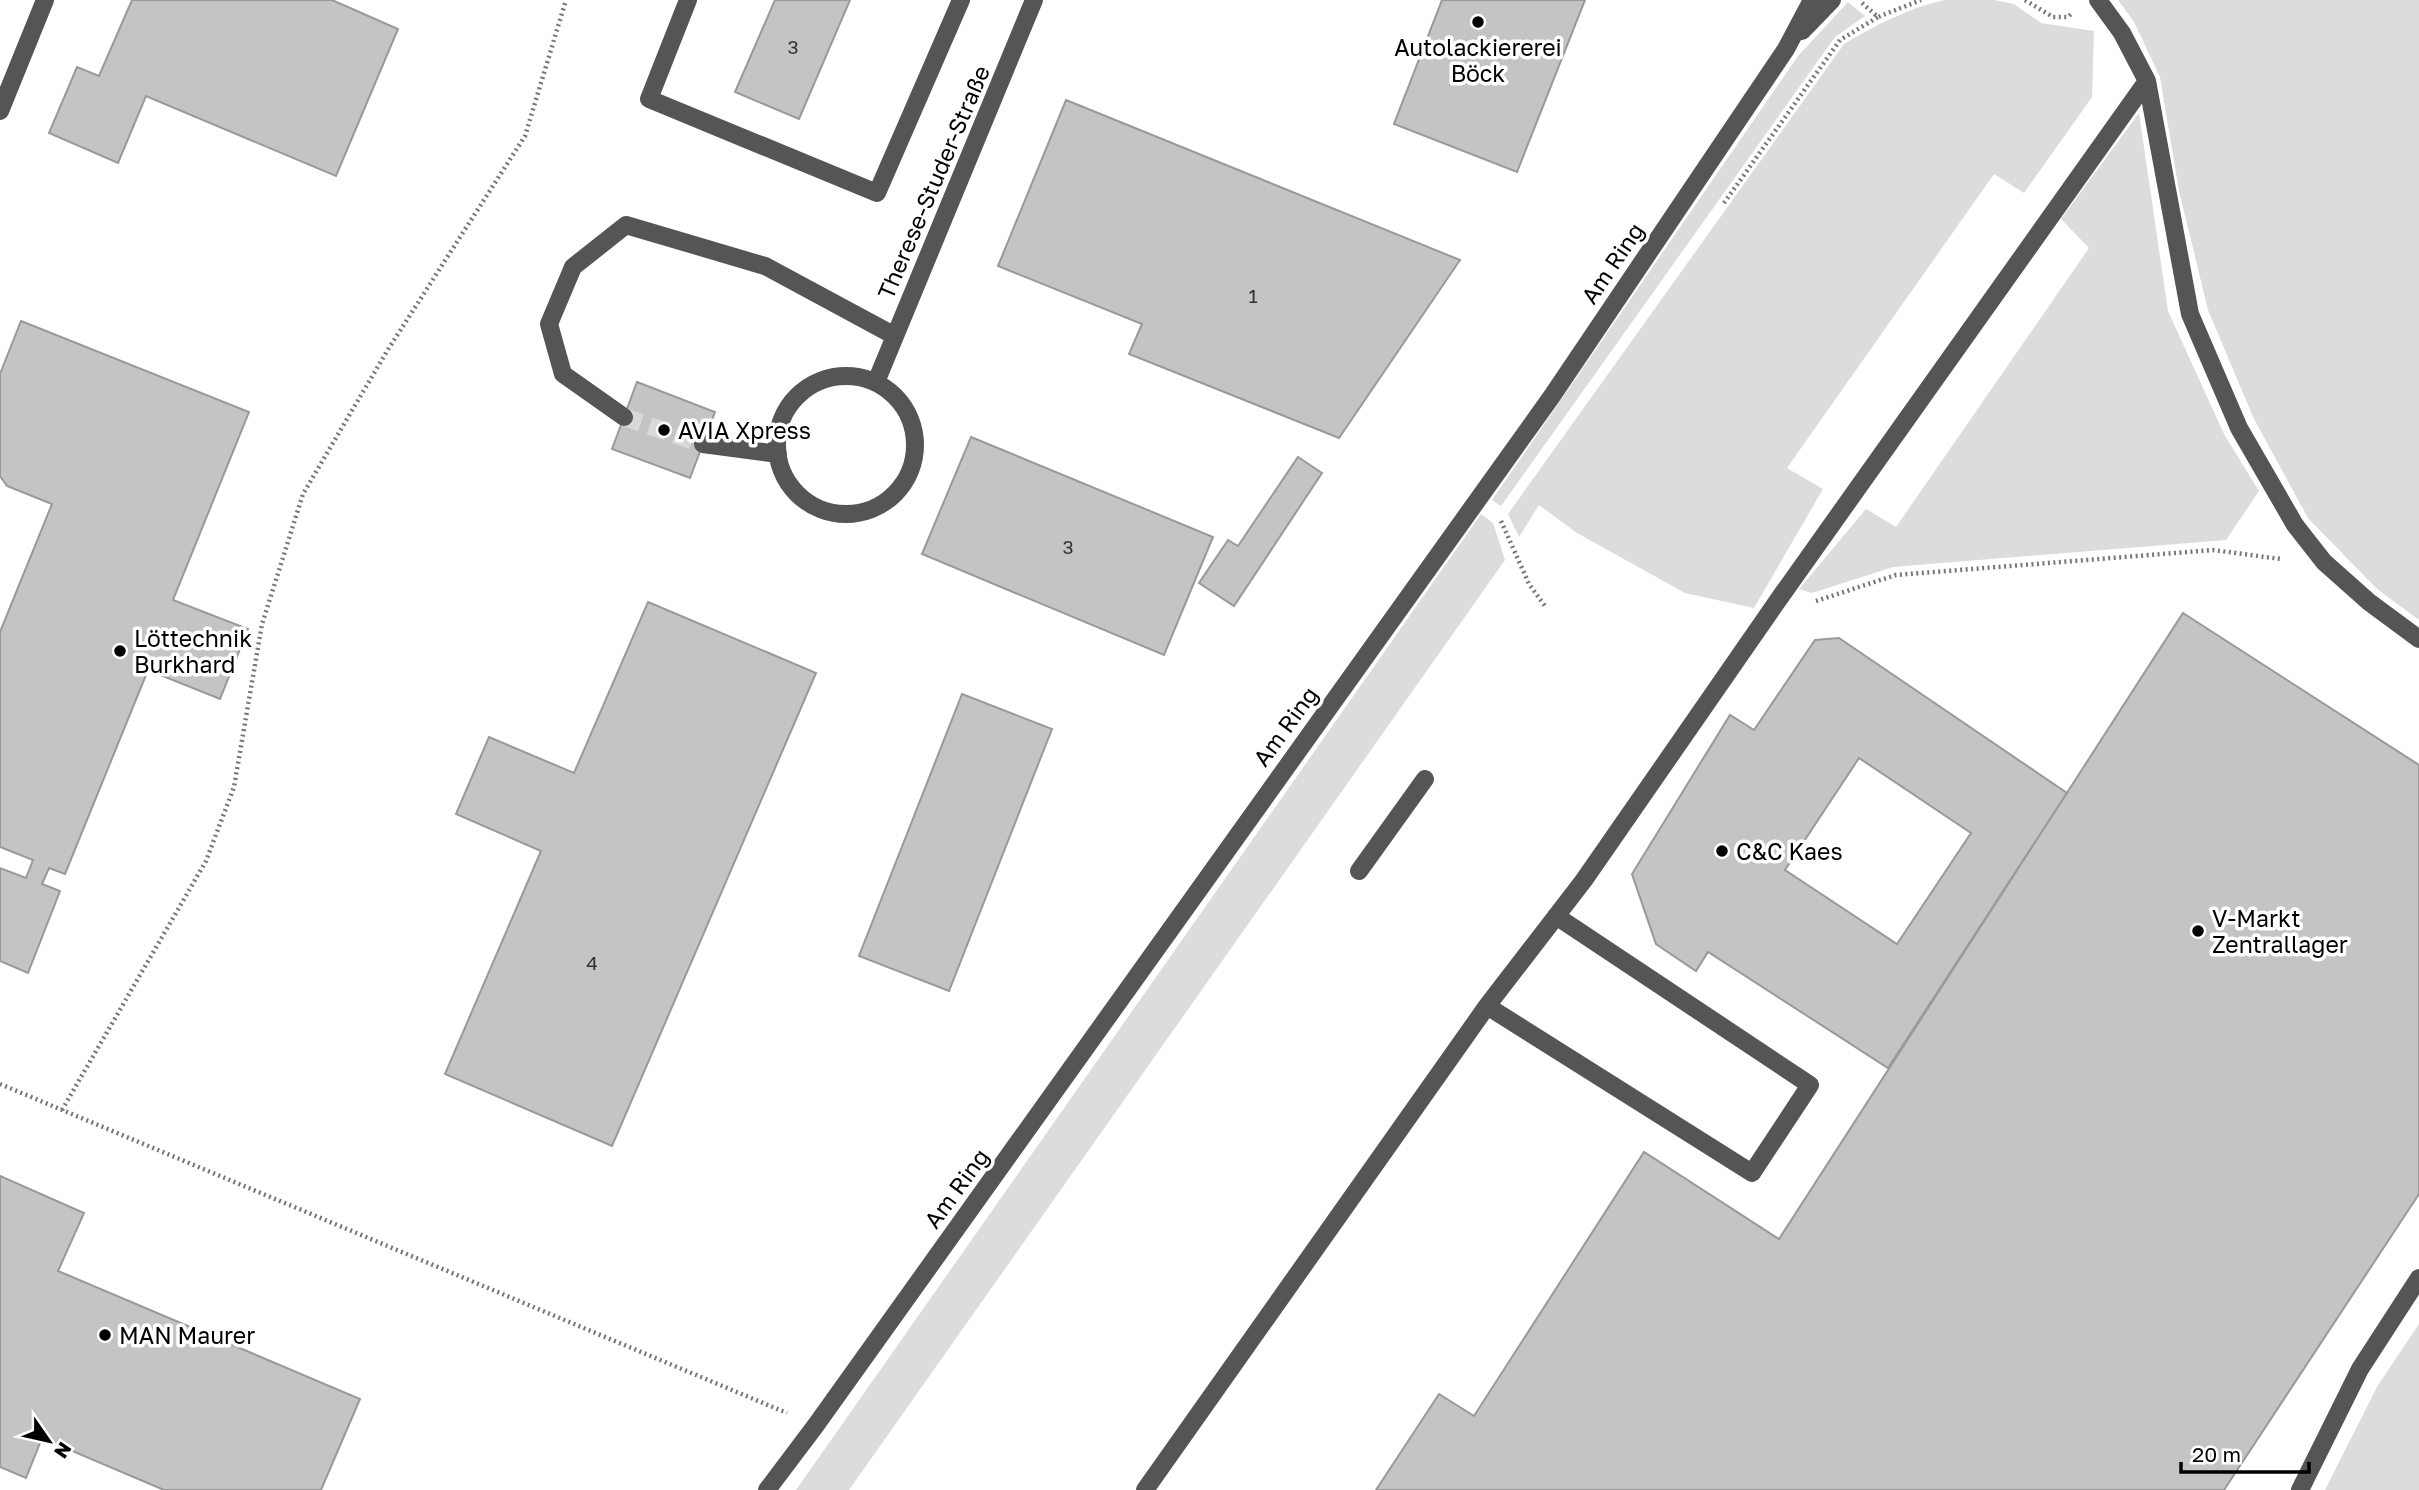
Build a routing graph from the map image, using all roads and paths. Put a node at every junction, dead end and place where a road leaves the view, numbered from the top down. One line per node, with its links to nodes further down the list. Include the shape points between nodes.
1 (45, 0): 16 (street)
2 (566, 0): 33 (path, via 525,135 387,351 303,494 262,624 234,787 206,861)
3 (688, 0): 4 (street, via 649,99 877,193)
4 (961, 0)
5 (1034, 0): 18 (street, Therese-Studer-Straße)
6 (1812, 0): 14 (street, Am Ring)
7 (1832, 0): 14 (street, Am Ring)
8 (1858, 0): 13 (path)
9 (1920, 0): 13 (path)
10 (2025, 0): 12 (path, via 2053,17 2068,17)
11 (2098, 0): 15 (street)
12 (2076, 8)
13 (1878, 17): 17 (path, via 1840,40)
14 (1786, 49): 35 (street, Am Ring, via 1552,396)
15 (2147, 81): 24 (street, via 2190,314 2239,428 2295,525); 25 (street)
16 (0, 111)
17 (1718, 211)
18 (895, 336): 19 (street, Therese-Studer-Straße); 20 (street, via 765,266 626,225 573,267 549,324 563,374)
19 (876, 382): 22 (street, via 834,376 797,395 781,423); 22 (street, via 896,395 909,414 915,438 914,461 904,483 888,501 866,512 819,509 799,496 785,477)
20 (624, 417)
21 (703, 444): 22 (street)
22 (778, 454)
23 (1499, 517): 26 (path, via 1529,584)
24 (2325, 562): 25 (path, via 2213,550 1896,575 1812,602); 27 (street)
25 (1781, 596): 30 (street)
26 (1545, 606)
27 (2419, 639)
28 (1425, 779): 29 (street)
29 (1359, 871)
30 (1556, 916): 31 (street); 31 (street, via 1811,1085 1752,1173)
31 (1488, 1006): 37 (street)
32 (0, 1084): 33 (path)
33 (62, 1110): 35 (path)
34 (2419, 1278): 38 (street, via 2360,1369)
35 (816, 1426): 36 (street, Am Ring)
36 (767, 1490)
37 (1145, 1490)
38 (2300, 1490)

